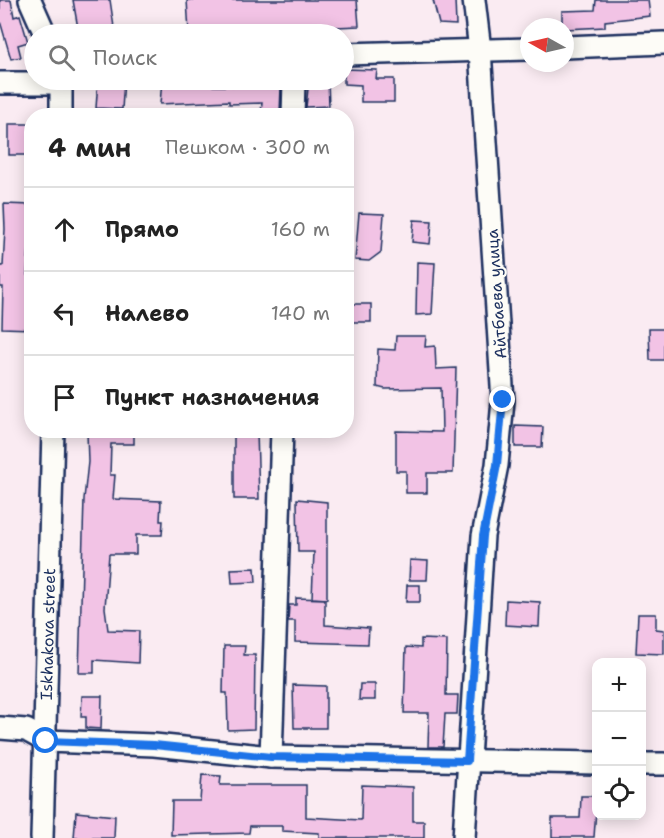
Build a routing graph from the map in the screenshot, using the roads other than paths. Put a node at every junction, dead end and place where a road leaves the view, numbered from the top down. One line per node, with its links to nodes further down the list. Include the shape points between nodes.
1 (30, 0): 3 (street)
2 (474, 0): 7 (street, Айтбаева улица)
3 (41, 24)
4 (664, 43): 5 (street)
5 (574, 47)
6 (520, 49): 7 (street)
7 (480, 51): 8 (street); 20 (street, Айтбаева улица, via 503,400 497,465 483,536)
8 (354, 54)
9 (24, 82): 10 (street)
10 (0, 83)
11 (62, 90): 13 (street)
12 (294, 90): 14 (street)
13 (61, 108)
14 (293, 108)
15 (53, 438): 18 (street, Iskhakova street)
16 (282, 438): 19 (street)
17 (0, 728): 18 (street, via 26,730)
18 (46, 741): 19 (street, via 154,745); 24 (street, Iskhakova street)
19 (271, 757): 20 (street)
20 (467, 761): 21 (street); 25 (street, Айтбаева улица)
21 (592, 763)
22 (646, 764): 23 (street)
23 (664, 764)
24 (42, 838)
25 (464, 838)

